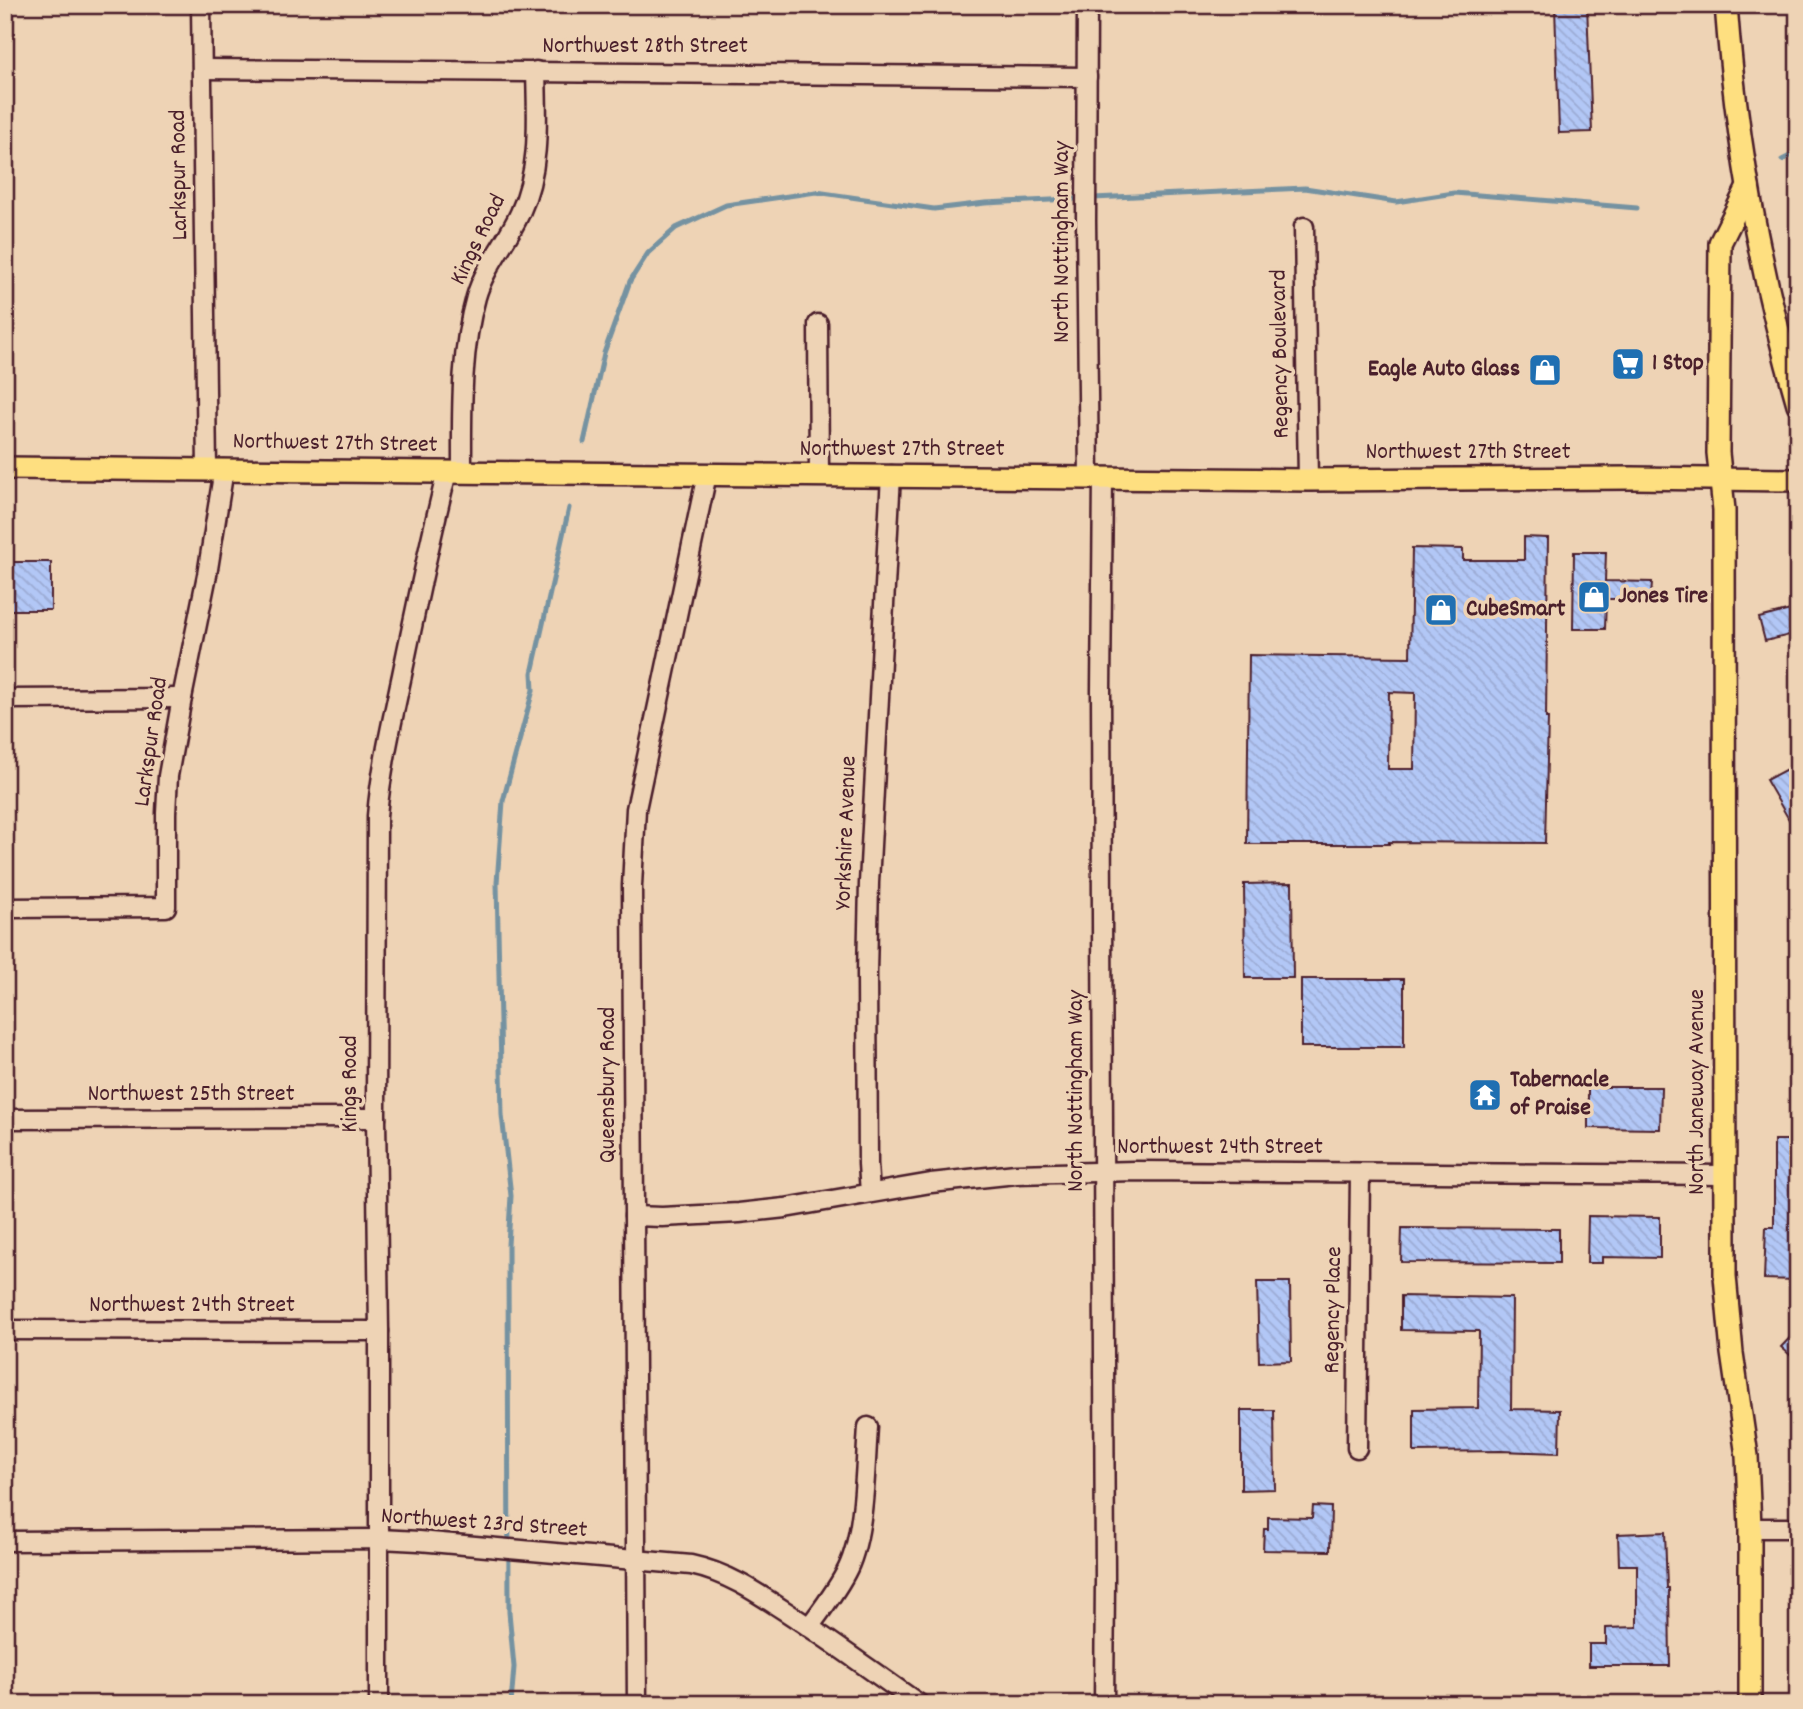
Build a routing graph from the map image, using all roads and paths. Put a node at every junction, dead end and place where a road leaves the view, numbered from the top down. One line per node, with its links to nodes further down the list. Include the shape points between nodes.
1 (201, 5): 4 (street, Larkspur Road)
2 (1087, 5): 6 (street, North Nottingham Way)
3 (1727, 5): 7 (main road)
4 (203, 69): 5 (street, Northwest 28th Street); 12 (street, Larkspur Road)
5 (536, 71): 6 (street, Northwest 28th Street); 13 (street, Kings Road, via 534,172 519,215 481,281 471,316)
6 (1087, 77): 17 (street, North Nottingham Way, via 1086,221)
7 (1748, 187): 10 (main road, via 1770,299); 19 (main road, North Janeway Avenue, via 1720,243)
8 (1304, 227): 18 (street, Regency Boulevard)
9 (818, 324): 15 (street)
10 (1798, 404)
11 (5, 467): 12 (main road, Northwest 27th Street)
12 (216, 470): 13 (main road, Northwest 27th Street); 21 (street, Larkspur Road, via 207,575)
13 (455, 472): 14 (main road, Northwest 27th Street); 24 (street, Kings Road, via 419,591 379,790)
14 (707, 474): 15 (main road, Northwest 27th Street); 30 (street, Queensbury Road, via 633,838)
15 (819, 475): 16 (main road, Northwest 27th Street)
16 (891, 475): 17 (main road, Northwest 27th Street); 29 (street, Yorkshire Avenue, via 869,883)
17 (1096, 478): 18 (main road, Northwest 27th Street); 26 (street, North Nottingham Way)
18 (1308, 480): 19 (main road, Northwest 27th Street)
19 (1721, 480): 20 (main road, Northwest 27th Street); 28 (main road, North Janeway Avenue)
20 (1798, 480)
21 (182, 698): 22 (street); 23 (street, Larkspur Road, via 168,776 166,907)
22 (5, 699)
23 (5, 908)
24 (376, 1118): 25 (street, Northwest 25th Street); 32 (street, Kings Road)
25 (5, 1119)
26 (1102, 1172): 27 (street, Northwest 24th Street); 29 (street, Northwest 24th Street, via 978,1177); 44 (street, North Nottingham Way)
27 (1360, 1173): 28 (street, Northwest 24th Street); 34 (street, Regency Place)
28 (1725, 1175): 35 (main road, North Janeway Avenue, via 1727,1314 1747,1456)
29 (870, 1193): 30 (street, Northwest 24th Street, via 739,1213)
30 (634, 1216): 39 (street, Queensbury Road)
31 (5, 1330): 32 (street, Northwest 24th Street)
32 (379, 1331): 37 (street, Kings Road)
33 (868, 1427): 40 (street, via 855,1548 840,1583)
34 (1357, 1448)
35 (1750, 1528): 36 (street); 45 (main road, North Janeway Avenue)
36 (1798, 1531)
37 (380, 1539): 38 (street, Northwest 23rd Street); 39 (street, Northwest 23rd Street); 41 (street, Kings Road)
38 (5, 1541)
39 (636, 1560): 40 (street, Northwest 23rd Street, via 691,1565 725,1575); 42 (street, Queensbury Road)
40 (809, 1627): 43 (street, Northwest 23rd Street)
41 (379, 1704)
42 (637, 1704)
43 (919, 1704)
44 (1104, 1704)
45 (1751, 1704)

